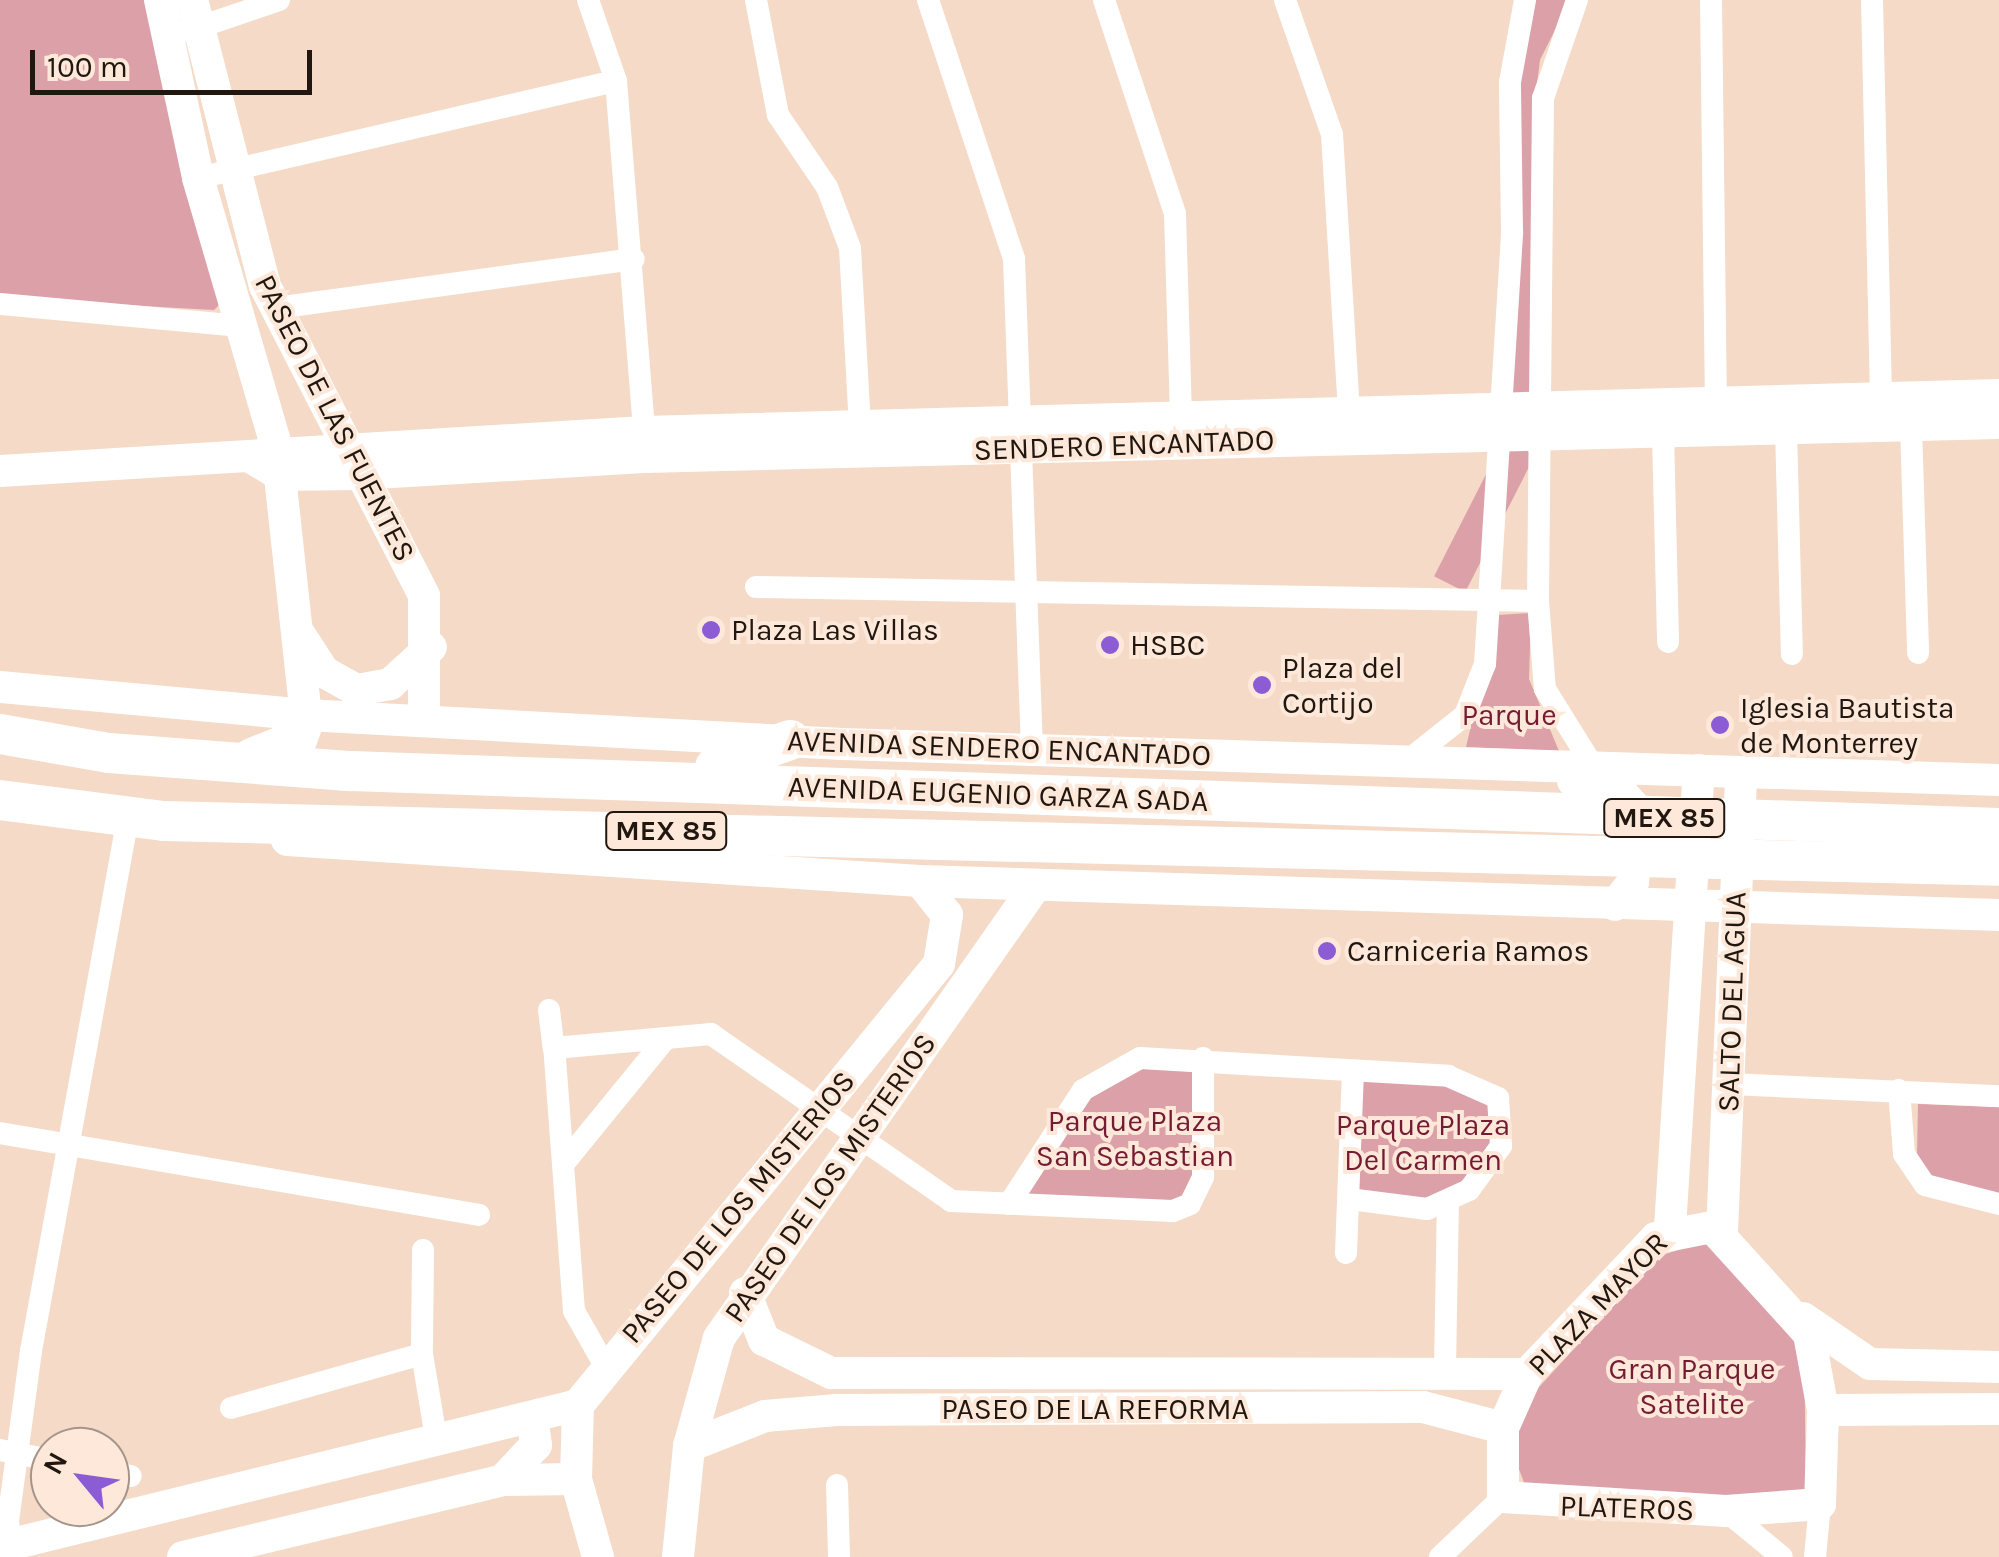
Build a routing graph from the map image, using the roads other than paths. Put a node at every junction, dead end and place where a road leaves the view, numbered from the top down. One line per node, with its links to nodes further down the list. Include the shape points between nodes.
1 (160, 0): 13 (street, PASEO DE LAS FUENTES)
2 (279, 0): 12 (street)
3 (588, 0): 14 (street)
4 (756, 0): 30 (street, via 778,116 827,188 850,248)
5 (928, 0): 33 (street, via 1014,259)
6 (1104, 0): 25 (street, via 1175,214)
7 (1285, 0): 24 (street, via 1332,134)
8 (1525, 0): 27 (street, via 1511,68 1512,232)
9 (1578, 0): 26 (street, via 1543,98)
10 (1712, 0): 23 (street)
11 (1872, 0): 22 (street)
12 (194, 14): 13 (street); 15 (street, PASEO DE LAS FUENTES)
13 (163, 36): 16 (street, PASEO DE LAS FUENTES)
14 (616, 81): 15 (street); 17 (street)
15 (230, 172): 16 (street); 19 (street, PASEO DE LAS FUENTES)
16 (198, 178): 20 (street, PASEO DE LAS FUENTES)
17 (634, 259): 19 (street); 35 (street)
18 (0, 304): 20 (street)
19 (276, 308): 34 (street, PASEO DE LAS FUENTES)
20 (241, 326): 36 (street, PASEO DE LAS FUENTES)
21 (1999, 396): 22 (street, SENDERO ENCANTADO)
22 (1881, 397): 23 (street, SENDERO ENCANTADO)
23 (1716, 404): 26 (street, SENDERO ENCANTADO)
24 (1349, 411): 25 (street, SENDERO ENCANTADO); 27 (street, SENDERO ENCANTADO)
25 (1181, 417): 33 (street, SENDERO ENCANTADO)
26 (1542, 421): 27 (street, SENDERO ENCANTADO); 32 (street, SENDERO ENCANTADO); 42 (street)
27 (1497, 423): 33 (street, SENDERO ENCANTADO); 41 (street)
28 (1999, 423): 29 (street, SENDERO ENCANTADO)
29 (1911, 426): 31 (street, SENDERO ENCANTADO); 46 (street)
30 (860, 428): 33 (street, SENDERO ENCANTADO); 35 (street, SENDERO ENCANTADO)
31 (1786, 429): 32 (street, SENDERO ENCANTADO); 47 (street)
32 (1663, 434): 44 (street)
33 (1021, 438): 35 (street, SENDERO ENCANTADO); 40 (street)
34 (345, 444): 35 (street, SENDERO ENCANTADO); 36 (street, SENDERO ENCANTADO); 38 (street, PASEO DE LAS FUENTES)
35 (645, 444): 38 (street, SENDERO ENCANTADO)
36 (270, 461): 37 (street, SENDERO ENCANTADO); 38 (street, SENDERO ENCANTADO); 43 (street, PASEO DE LAS FUENTES)
37 (0, 470)
38 (360, 474): 45 (street, PASEO DE LAS FUENTES, via 424,596)
39 (756, 587): 40 (street)
40 (1026, 597): 41 (street); 53 (street)
41 (1492, 600): 42 (street); 56 (street, via 1485,664 1465,715)
42 (1538, 601): 55 (street, via 1545,690)
43 (296, 627): 45 (street, via 324,672 357,690 390,684); 49 (street, PASEO DE LAS FUENTES)
44 (1668, 642)
45 (431, 647): 50 (street, PASEO DE LAS FUENTES)
46 (1918, 653)
47 (1792, 654)
48 (0, 687): 49 (street, AVENIDA SENDERO ENCANTADO)
49 (306, 715): 50 (street, AVENIDA SENDERO ENCANTADO); 54 (highway, via 290,746)
50 (424, 721): 52 (street, AVENIDA SENDERO ENCANTADO)
51 (8, 733): 54 (highway, AVENIDA EUGENIO GARZA SADA / MEX 85)
52 (790, 740): 53 (street, AVENIDA SENDERO ENCANTADO); 60 (highway, via 764,756)
53 (1032, 749): 56 (street, AVENIDA SENDERO ENCANTADO)
54 (240, 761): 60 (highway, AVENIDA EUGENIO GARZA SADA / MEX 85)
55 (1591, 762): 56 (street, AVENIDA SENDERO ENCANTADO); 57 (street, AVENIDA SENDERO ENCANTADO)
56 (1404, 763): 66 (street, via 1616,787 1638,811)
57 (1699, 770): 58 (street, AVENIDA SENDERO ENCANTADO); 71 (street, SALTO DEL AGUA)
58 (1741, 773): 59 (street, AVENIDA SENDERO ENCANTADO); 72 (street, SALTO DEL AGUA)
59 (1833, 776): 61 (street, AVENIDA SENDERO ENCANTADO); 73 (street, via 1798,803 1784,846 1794,886)
60 (634, 779): 64 (highway, AVENIDA EUGENIO GARZA SADA / MEX 85)
61 (1999, 780)
62 (0, 800): 63 (highway, AVENIDA EUGENIO GARZA SADA / MEX 85)
63 (146, 819): 65 (highway, AVENIDA EUGENIO GARZA SADA / MEX 85); 67 (street, AVENIDA EUGENIO GARZA SADA, via 412,854); 86 (street)
64 (1999, 828)
65 (1999, 866)
66 (1636, 873): 69 (street, via 1606,884 1416,880); 70 (street)
67 (920, 881): 68 (street, AVENIDA EUGENIO GARZA SADA); 83 (street, PASEO DE LOS MISTERIOS, via 947,915 940,964)
68 (1036, 886): 69 (street, AVENIDA EUGENIO GARZA SADA); 85 (street, PASEO DE LOS MISTERIOS)
69 (1370, 892): 70 (street, AVENIDA EUGENIO GARZA SADA)
70 (1615, 905): 71 (street, AVENIDA EUGENIO GARZA SADA)
71 (1686, 905): 72 (street, AVENIDA EUGENIO GARZA SADA); 93 (street, SALTO DEL AGUA)
72 (1735, 908): 73 (street, AVENIDA EUGENIO GARZA SADA); 80 (street, SALTO DEL AGUA)
73 (1827, 908): 74 (street, AVENIDA EUGENIO GARZA SADA)
74 (1999, 915)
75 (549, 1010): 77 (street)
76 (662, 1042): 77 (street); 83 (street, via 712,1034); 87 (street)
77 (554, 1048): 87 (street)
78 (1203, 1058): 79 (street); 89 (street, via 1140,1058 1099,1076); 89 (street, via 1203,1177 1190,1204 1172,1211)
79 (1353, 1074): 88 (street); 91 (street, via 1470,1079 1498,1098 1500,1146 1486,1174)
80 (1730, 1084): 81 (street); 94 (street, SALTO DEL AGUA)
81 (1899, 1090): 82 (street); 90 (street, via 1904,1154 1925,1185)
82 (1999, 1096)
83 (818, 1112): 85 (street); 100 (street, PASEO DE LOS MISTERIOS)
84 (0, 1134): 86 (street)
85 (855, 1138): 89 (street, via 951,1201); 97 (street, PASEO DE LOS MISTERIOS)
86 (69, 1148): 92 (street); 112 (street)
87 (564, 1162): 100 (street, via 574,1311)
88 (1350, 1199): 91 (street); 96 (street)
89 (1009, 1204)
90 (1999, 1204)
91 (1448, 1205): 102 (street)
92 (479, 1215)
93 (1671, 1216): 94 (street, PLAZA MAYOR); 103 (street, PLAZA MAYOR)
94 (1723, 1218): 98 (street)
95 (423, 1250): 99 (street)
96 (1346, 1253)
97 (745, 1293): 102 (street, PASEO DE LA REFORMA, via 764,1340 831,1373); 111 (street, PASEO DE LOS MISTERIOS, via 701,1387)
98 (1801, 1316): 101 (street, via 1870,1364); 107 (street)
99 (422, 1354): 105 (street); 110 (street)
100 (604, 1364): 104 (street, PASEO DE LOS MISTERIOS)
101 (1999, 1366)
102 (1446, 1370): 103 (street, PASEO DE LA REFORMA)
103 (1527, 1374): 109 (street, PLAZA MAYOR)
104 (578, 1405): 108 (street); 113 (street)
105 (231, 1408)
106 (1999, 1409): 107 (street)
107 (1823, 1410): 117 (street)
108 (532, 1418): 110 (street); 114 (street, via 536,1445)
109 (1503, 1428): 111 (street, PASEO DE LA REFORMA, via 1423,1407 837,1410 765,1416); 116 (street)
110 (436, 1438): 120 (street)
111 (690, 1446): 123 (street, PASEO DE LOS MISTERIOS)
112 (9, 1452): 120 (street)
113 (576, 1479): 114 (street); 122 (street)
114 (503, 1480): 119 (street)
115 (837, 1485): 124 (street)
116 (1504, 1498): 118 (street, PLATEROS); 125 (street)
117 (1820, 1504): 118 (street, PLATEROS); 127 (street)
118 (1726, 1511): 126 (street)
119 (246, 1548): 121 (street)
120 (8, 1550)
121 (182, 1557)
122 (598, 1557)
123 (678, 1557)
124 (839, 1557)
125 (1440, 1557)
126 (1782, 1557)
127 (1815, 1557)

